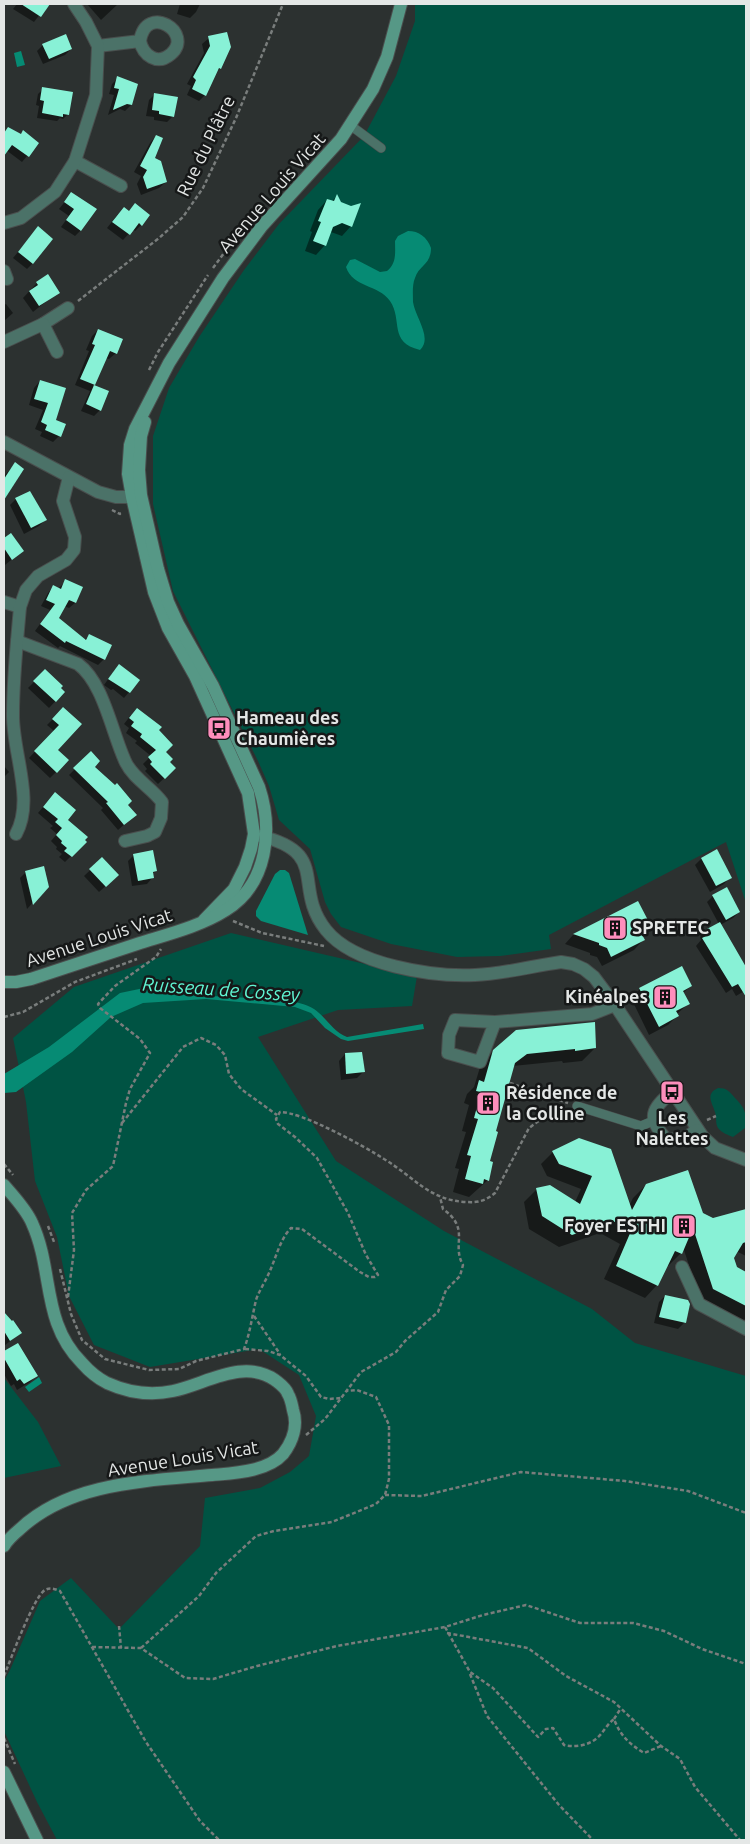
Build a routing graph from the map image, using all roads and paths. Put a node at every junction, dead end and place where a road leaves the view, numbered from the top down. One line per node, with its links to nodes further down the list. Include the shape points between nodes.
1 (74, 4): 5 (street)
2 (284, 4): 11 (path, Rue du Plâtre, via 212,170 183,217)
3 (401, 4): 6 (main road, Avenue Louis Vicat, via 387,57 373,89)
4 (140, 41): 5 (street)
5 (98, 46): 8 (street, via 96,95)
6 (350, 125): 7 (lane); 17 (main road, Avenue Louis Vicat, via 233,264 169,363 152,398 142,436)
7 (381, 148)
8 (75, 161): 9 (street); 10 (street, via 55,192 21,218)
9 (121, 186)
10 (4, 223)
11 (68, 308): 12 (street)
12 (43, 324): 13 (street); 14 (street)
13 (4, 342)
14 (57, 352)
15 (4, 442): 16 (street)
16 (69, 477): 17 (street, via 98,492 116,497); 19 (street, via 63,501 75,537 74,550 66,560 38,576 26,590)
17 (136, 496): 23 (main road, via 158,605 240,773 248,793); 24 (main road, Avenue Louis Vicat, via 168,602 213,686 259,786 266,809)
18 (4, 602): 19 (street)
19 (20, 607): 20 (street)
20 (17, 641): 21 (street); 25 (street, via 87,670 126,764 162,802 161,818 155,832)
21 (8, 717): 22 (street, via 24,804 22,825)
22 (16, 834)
23 (254, 834): 24 (street); 26 (main road, via 245,867 234,889)
24 (267, 837): 26 (main road, Avenue Louis Vicat, via 257,875 248,889 226,910); 31 (street, via 288,845 302,858 319,918 326,930)
25 (125, 841)
26 (204, 920): 28 (main road, Avenue Louis Vicat)
27 (230, 920): 31 (path, via 262,933)
28 (170, 933): 30 (path); 34 (main road, Avenue Louis Vicat, via 31,979)
29 (168, 948): 30 (path)
30 (161, 950): 32 (path); 43 (path, via 115,986 98,1004 140,1039 150,1053 130,1088)
31 (348, 950): 35 (street, via 386,964 440,974 474,976 561,962 573,964 594,977)
32 (152, 953)
33 (143, 957): 36 (path, via 75,982 23,1012)
34 (4, 982)
35 (615, 1005): 37 (street, via 592,1014); 39 (street)
36 (4, 1017)
37 (495, 1022)
38 (510, 1083): 40 (path)
39 (672, 1092): 42 (street, via 655,1111); 44 (street)
40 (577, 1106): 42 (lane, via 641,1126); 49 (path, via 540,1120 529,1128 495,1193 488,1199 466,1202)
41 (277, 1115): 43 (path, via 241,1089 229,1074 225,1055 216,1045 201,1038 183,1047); 49 (path, via 286,1112 346,1138 386,1160); 56 (path, via 278,1124 317,1158 378,1275 369,1277 302,1229 291,1228 256,1298)
42 (653, 1121): 44 (street, via 666,1139 678,1140)
43 (122, 1124): 54 (path, via 113,1166 86,1190 72,1213 74,1250)
44 (697, 1130): 45 (street, via 715,1148)
45 (746, 1160)
46 (4, 1164): 47 (path)
47 (16, 1179)
48 (4, 1185): 55 (main road, via 32,1223 40,1246)
49 (440, 1197): 60 (path, via 443,1209 452,1216 460,1234 458,1256 463,1265 460,1276 446,1290 438,1312 396,1352 361,1372)
50 (46, 1220): 51 (path)
51 (56, 1249)
52 (59, 1266): 54 (path)
53 (682, 1267): 57 (street, via 699,1304)
54 (68, 1300): 55 (path); 58 (path, via 70,1314 82,1340 105,1359 119,1363 150,1370 179,1369 196,1361)
55 (52, 1311): 62 (main road, via 62,1338 76,1358 98,1377 127,1391 170,1392 230,1373 252,1370 272,1378 288,1394 295,1418)
56 (254, 1316): 58 (path); 59 (path)
57 (746, 1328)
58 (244, 1349): 59 (path)
59 (280, 1355): 61 (path, via 306,1376 322,1397)
60 (347, 1391): 61 (path); 63 (path, via 358,1390 376,1397 389,1425 389,1479)
61 (341, 1398): 62 (path, via 308,1435)
62 (293, 1437): 65 (main road, Avenue Louis Vicat, via 281,1456 258,1468 94,1490 58,1502 30,1519)
63 (385, 1495): 64 (path, via 422,1496 521,1472 616,1480 688,1491); 71 (path, via 376,1504 332,1522 256,1536 216,1573 198,1596)
64 (746, 1513)
65 (4, 1546)
66 (119, 1626): 70 (path)
67 (445, 1627): 68 (path); 71 (path, via 338,1646 213,1679 185,1678); 72 (path, via 526,1605 580,1623 633,1623 664,1631 702,1649)
68 (447, 1633): 73 (path); 75 (path, via 528,1648 566,1676)
69 (92, 1647): 70 (path); 74 (path, via 60,1591 46,1589 39,1595); 80 (path, via 146,1742 200,1822)
70 (120, 1648): 71 (path)
71 (141, 1648)
72 (746, 1664)
73 (470, 1672): 76 (path, via 493,1688 538,1737 546,1729 553,1728 564,1745 574,1747 590,1743); 81 (path, via 488,1716 559,1805)
74 (4, 1676)
75 (621, 1708): 76 (path); 77 (path)
76 (614, 1719): 77 (path, via 630,1745 644,1753)
77 (661, 1746): 82 (path, via 680,1759 695,1787)
78 (4, 1772): 79 (main road)
79 (37, 1840)
80 (219, 1840)
81 (593, 1840)
82 (740, 1840)

